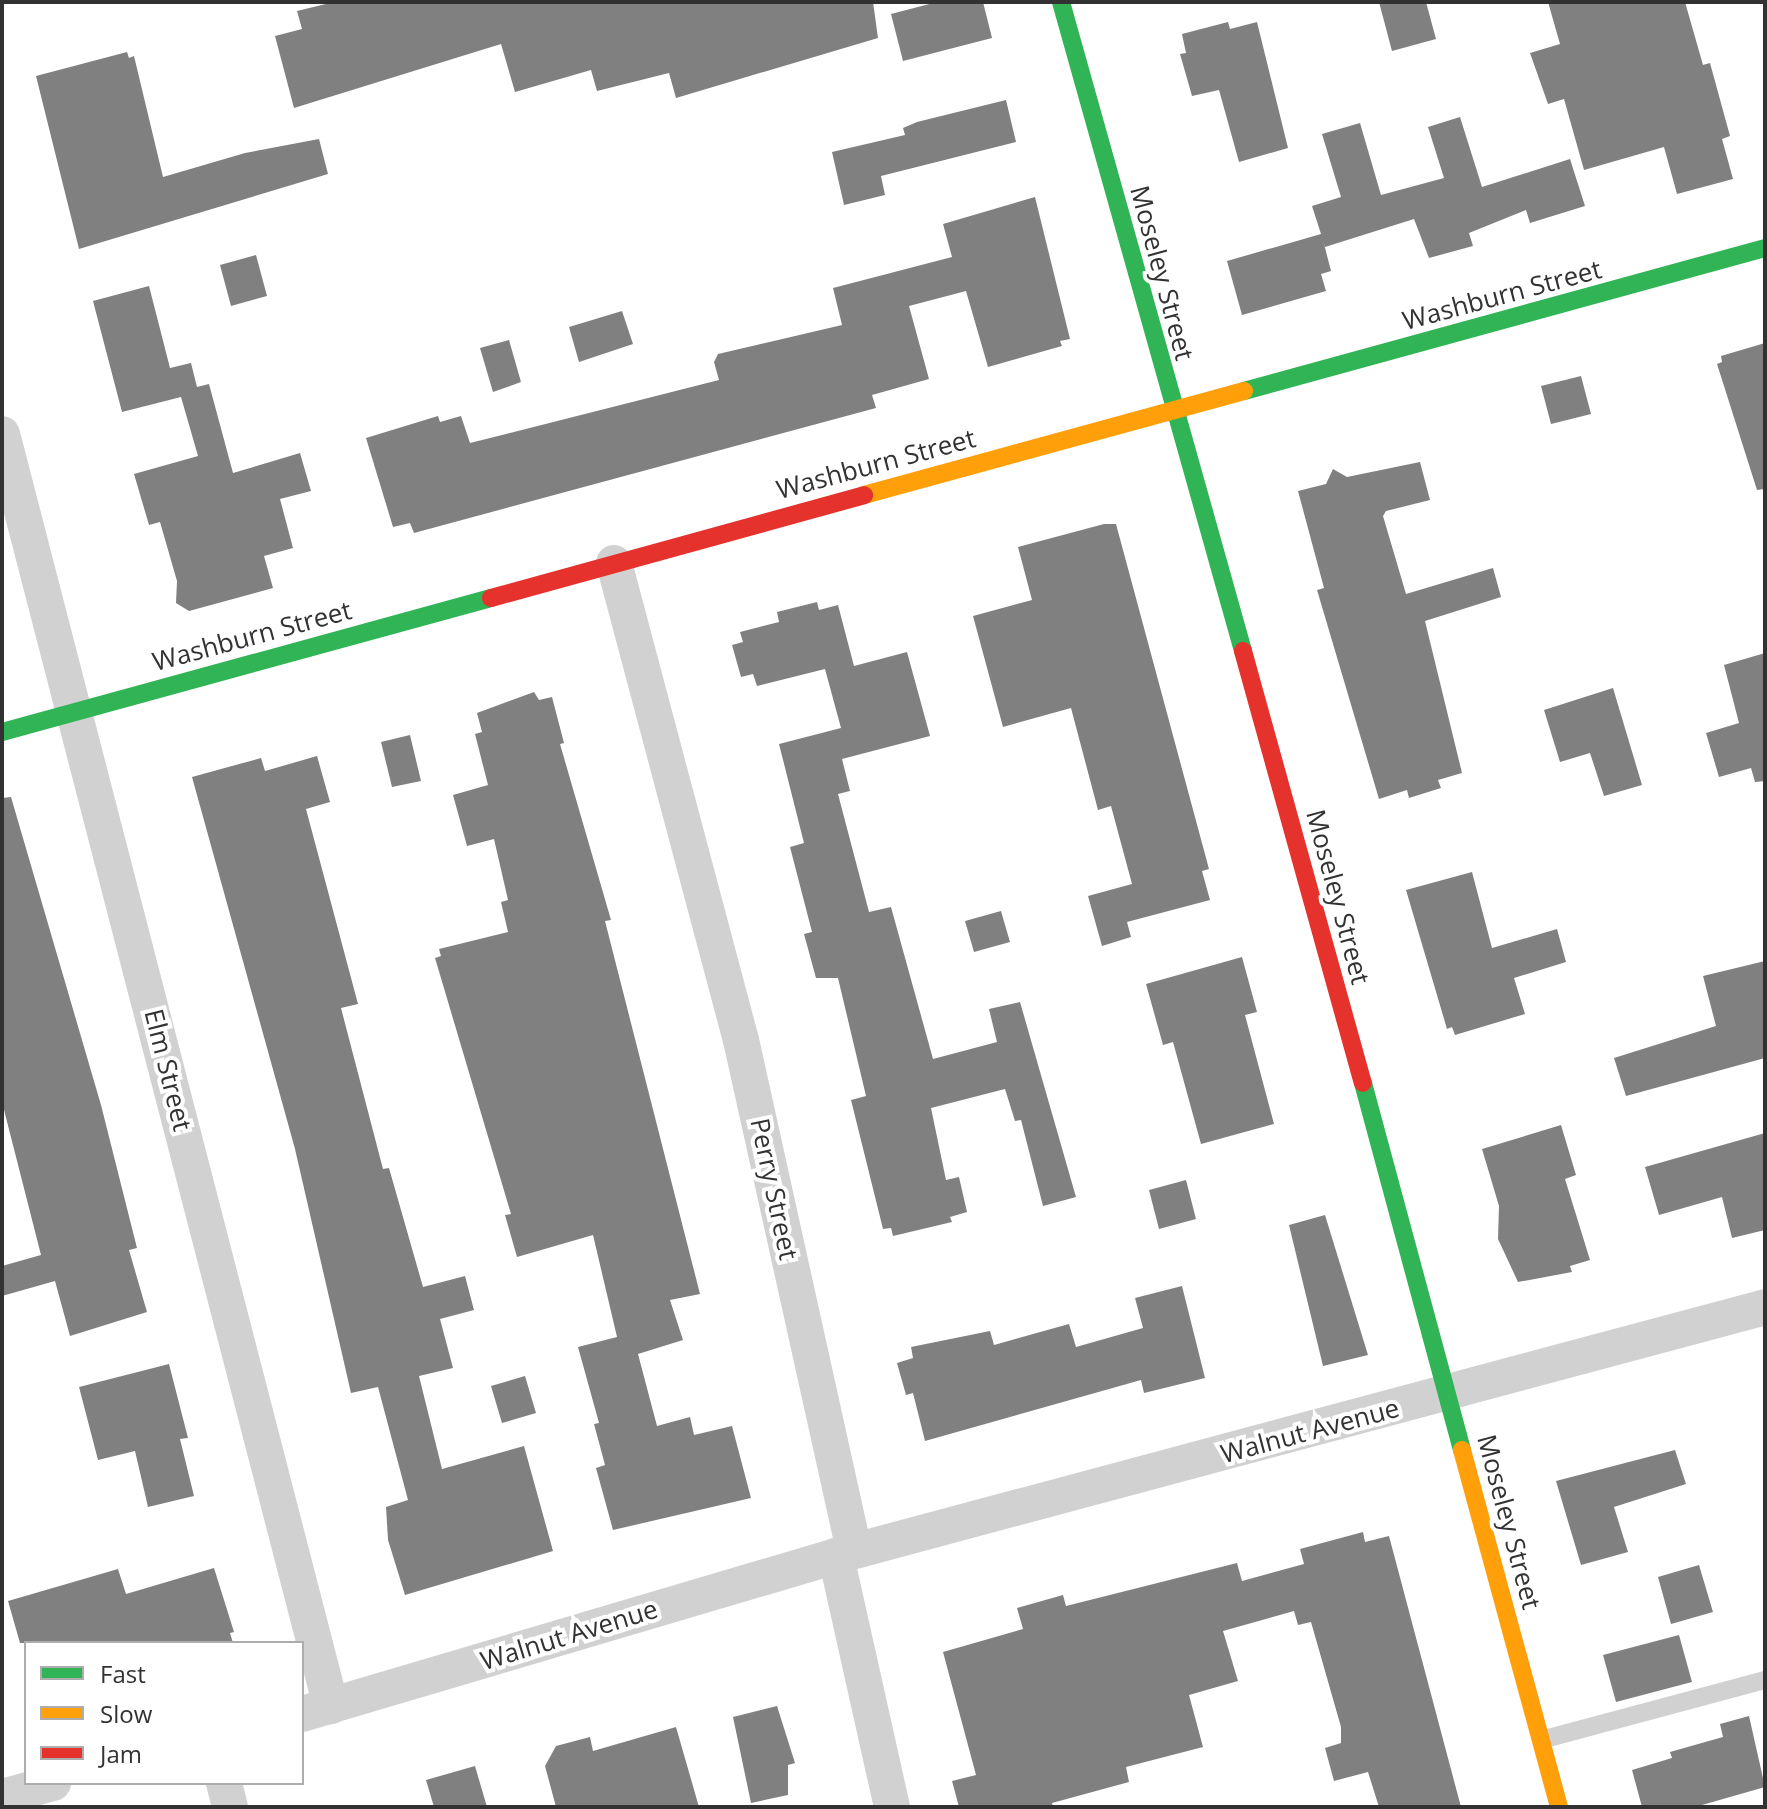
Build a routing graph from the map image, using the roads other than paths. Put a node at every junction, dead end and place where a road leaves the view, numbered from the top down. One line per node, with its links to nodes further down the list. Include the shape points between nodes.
1 (1061, 2): 3 (street, Moseley Street)
2 (1765, 248): 3 (street, Washburn Street)
3 (1173, 410): 5 (street, Washburn Street); 9 (street, Moseley Street, via 1305,870)
4 (2, 434): 6 (street, Elm Street)
5 (614, 563): 6 (street, Washburn Street); 10 (street, Perry Street, via 741,1040)
6 (74, 712): 7 (street, Washburn Street); 11 (street, Elm Street)
7 (2, 732)
8 (1765, 1307): 9 (street, Walnut Avenue)
9 (1446, 1396): 10 (street, Walnut Avenue); 15 (street, Moseley Street)
10 (845, 1553): 14 (street, Walnut Avenue); 20 (street, Perry Street)
11 (300, 1641)
12 (304, 1657): 14 (street, Elm Street)
13 (1765, 1680): 15 (lane)
14 (317, 1710)
15 (1541, 1740): 21 (street, Moseley Street)
16 (46, 1785): 18 (street)
17 (224, 1785): 19 (street)
18 (2, 1797)
19 (230, 1807)
20 (892, 1807)
21 (1559, 1807)

